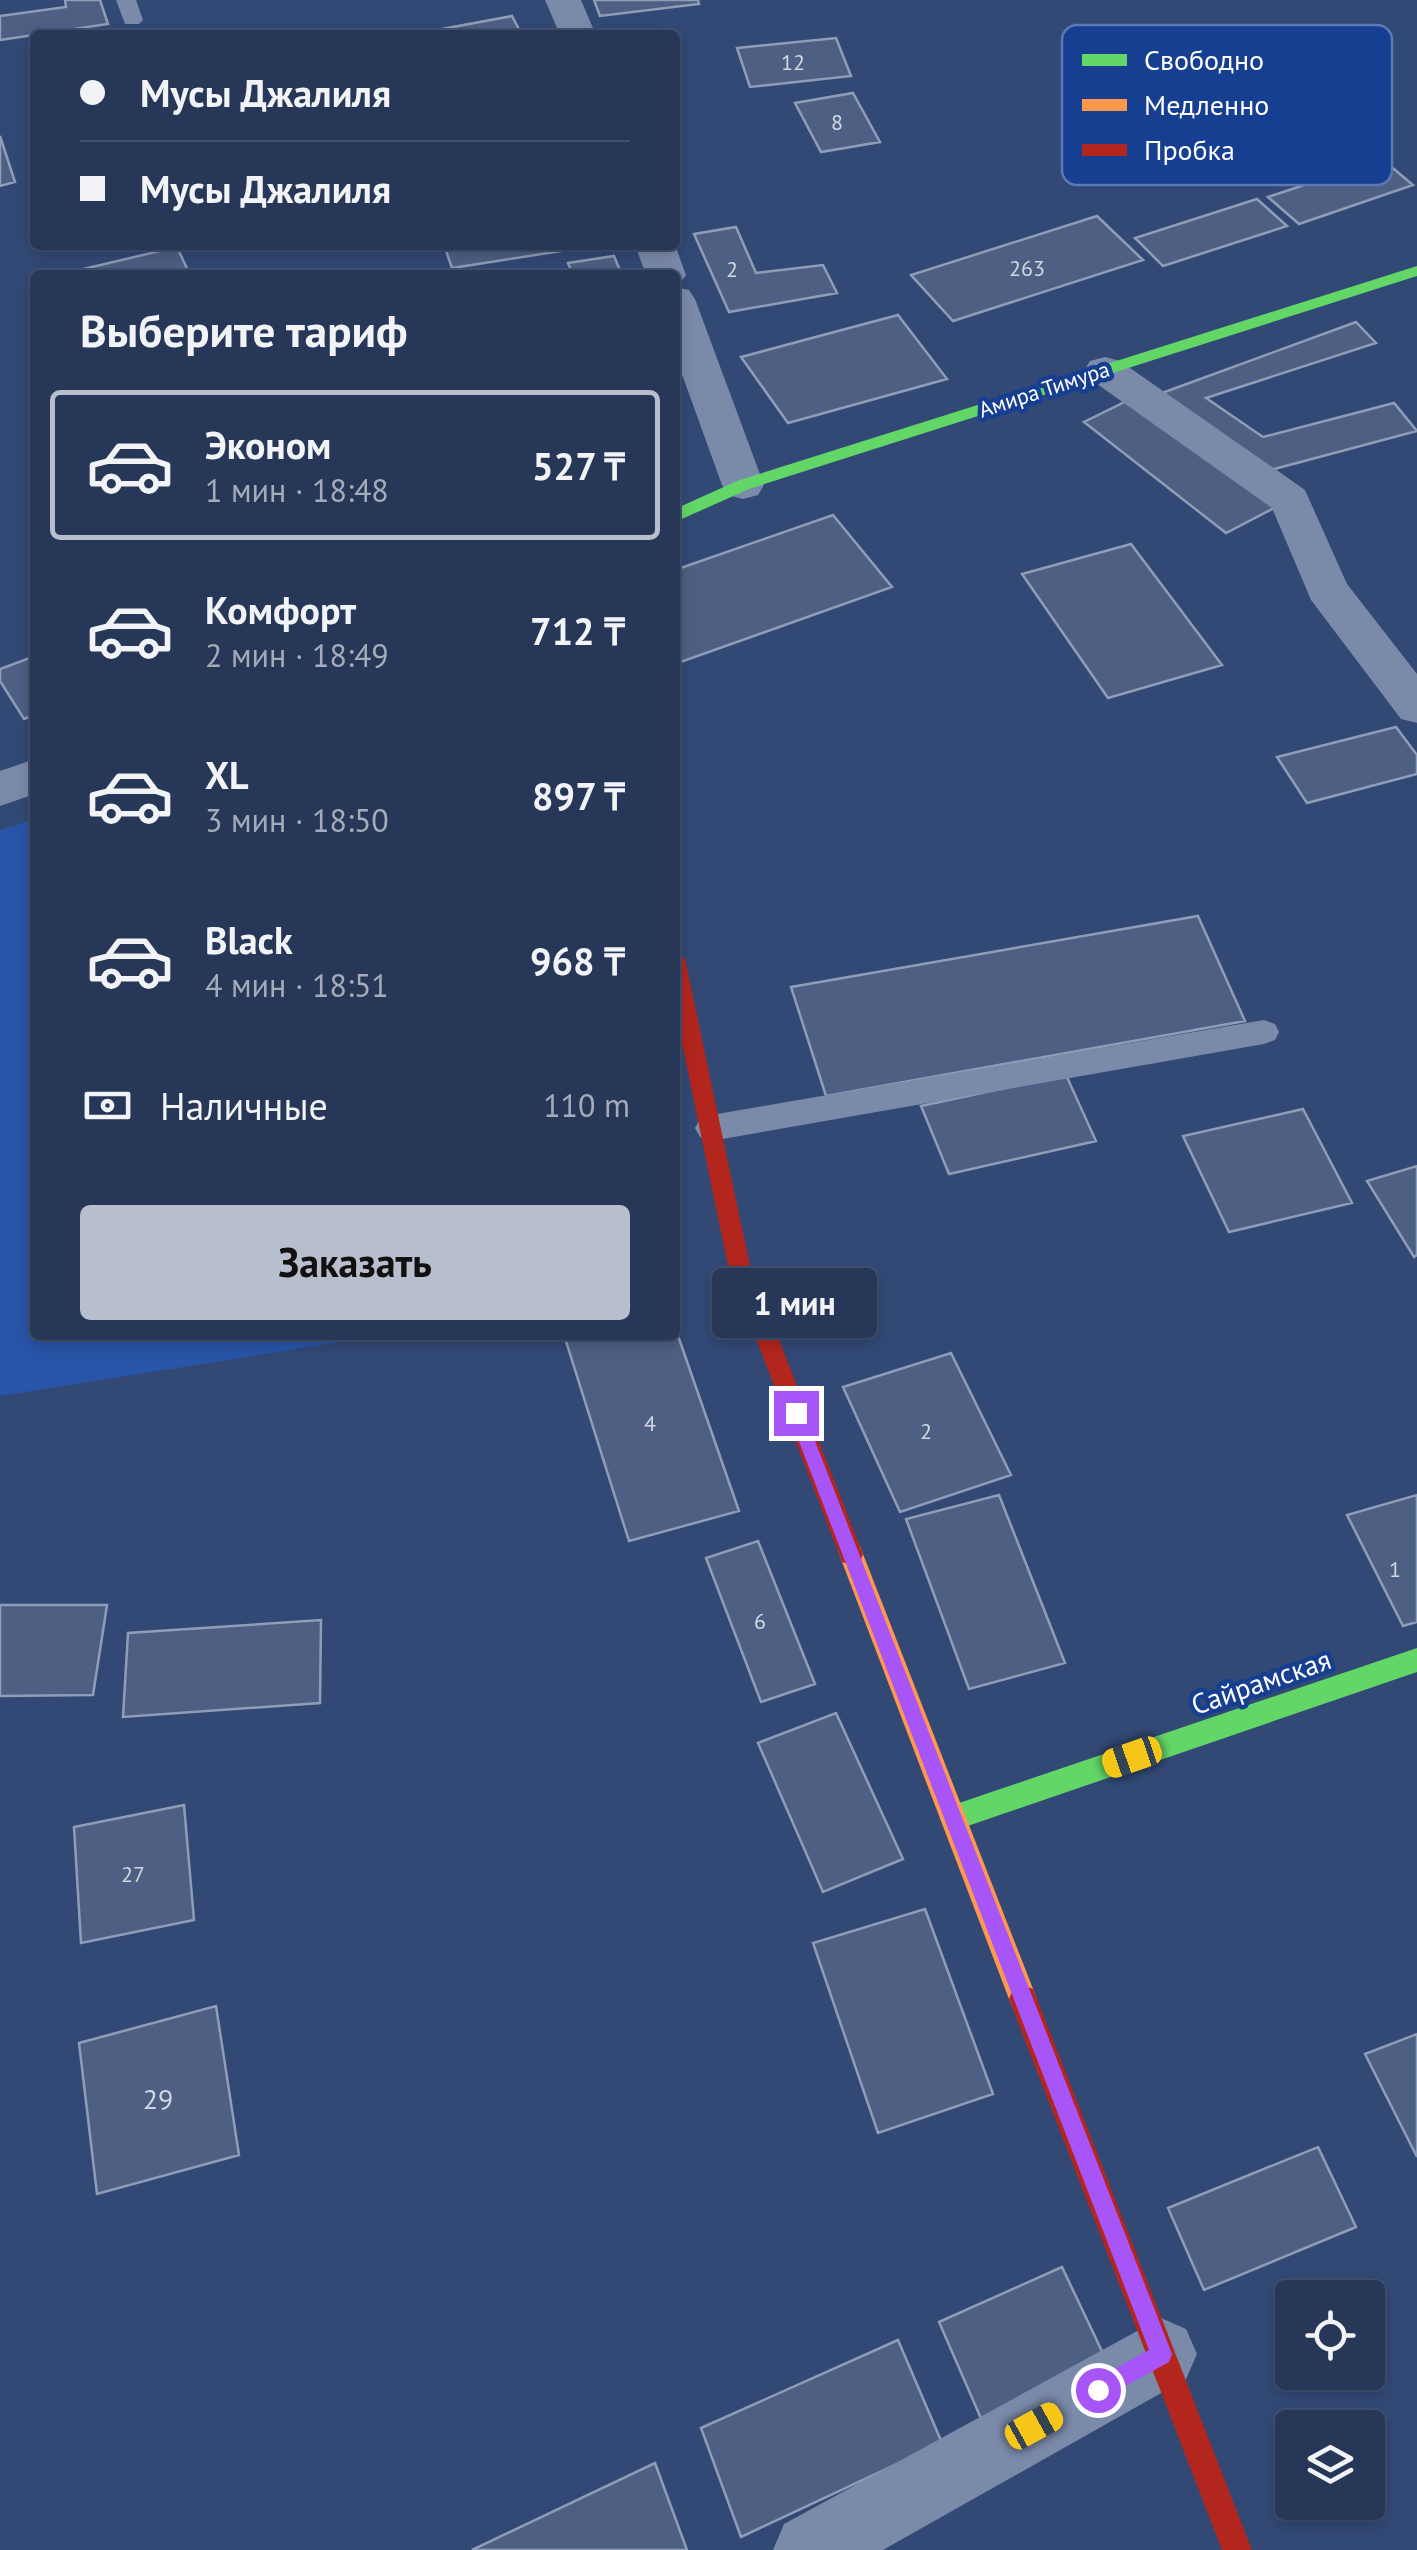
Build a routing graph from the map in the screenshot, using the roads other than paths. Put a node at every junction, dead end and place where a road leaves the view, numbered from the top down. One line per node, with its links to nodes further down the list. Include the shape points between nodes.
1 (563, 0): 2 (street)
2 (576, 30)
3 (1417, 271): 5 (street, Амира Тимура)
4 (680, 313): 6 (street)
5 (1105, 370): 6 (street, Амира Тимура); 8 (street, via 1290,500 1327,589)
6 (743, 485): 7 (street, Амира Тимура)
7 (680, 514)
8 (1417, 707)
9 (680, 982): 11 (street)
10 (1264, 1032): 11 (lane)
11 (712, 1128): 13 (street, via 739,1266)
12 (1417, 1660): 13 (street, Сайрамская)
13 (953, 1818): 14 (street)
14 (1161, 2354): 15 (street); 16 (street)
15 (810, 2550)
16 (1237, 2550)

